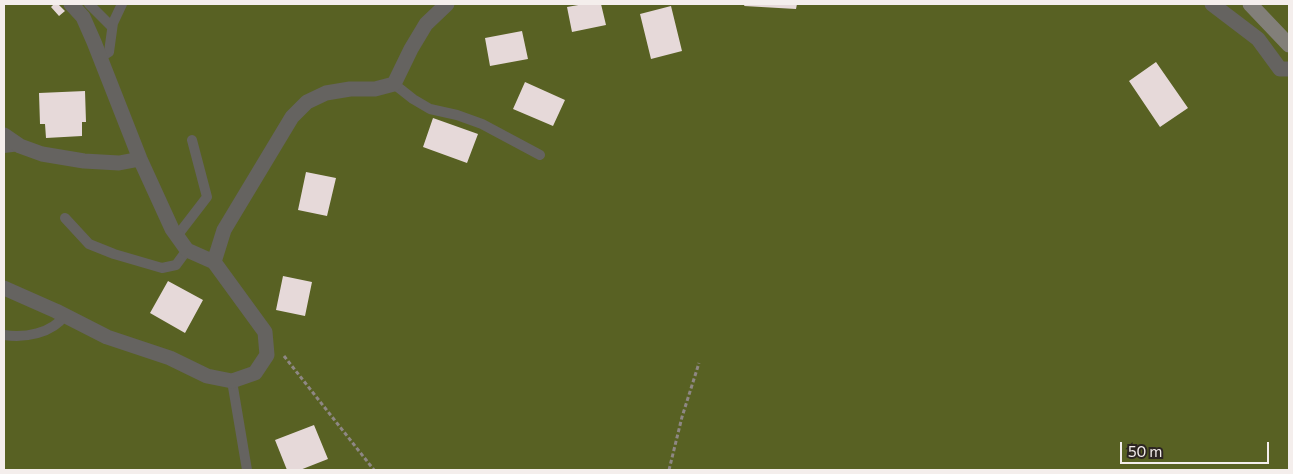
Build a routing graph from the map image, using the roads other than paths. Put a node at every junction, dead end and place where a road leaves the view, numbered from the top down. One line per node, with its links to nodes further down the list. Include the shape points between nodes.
1 (71, 4): 9 (street, via 83,17)
2 (89, 4): 7 (lane)
3 (122, 4): 7 (lane)
4 (447, 4): 11 (street, via 426,24)
5 (1212, 4): 10 (street, via 1258,39 1280,69)
6 (1250, 4): 8 (main road)
7 (112, 27): 9 (lane, via 108,52)
8 (1289, 45)
9 (101, 58): 17 (street)
10 (1289, 69)
11 (394, 84): 16 (lane, via 430,109 482,124); 21 (street, via 376,89 326,93 307,102 292,117 224,230)
12 (4, 135): 14 (street)
13 (192, 140): 19 (lane, via 206,197)
14 (20, 146): 15 (lane); 17 (street, via 42,154 84,161 119,163)
15 (4, 148)
16 (540, 155)
17 (140, 159): 19 (street)
18 (65, 218): 20 (lane, via 89,244 146,264 162,268 176,265)
19 (177, 236): 20 (street)
20 (187, 250): 21 (street)
21 (214, 262): 25 (street, via 265,332 267,355 255,373)
22 (4, 288): 23 (street)
23 (65, 315): 24 (lane, via 60,322 44,331 15,337); 25 (street, via 107,337 170,358 207,376)
24 (4, 335)
25 (232, 381): 26 (lane)
26 (247, 470)

